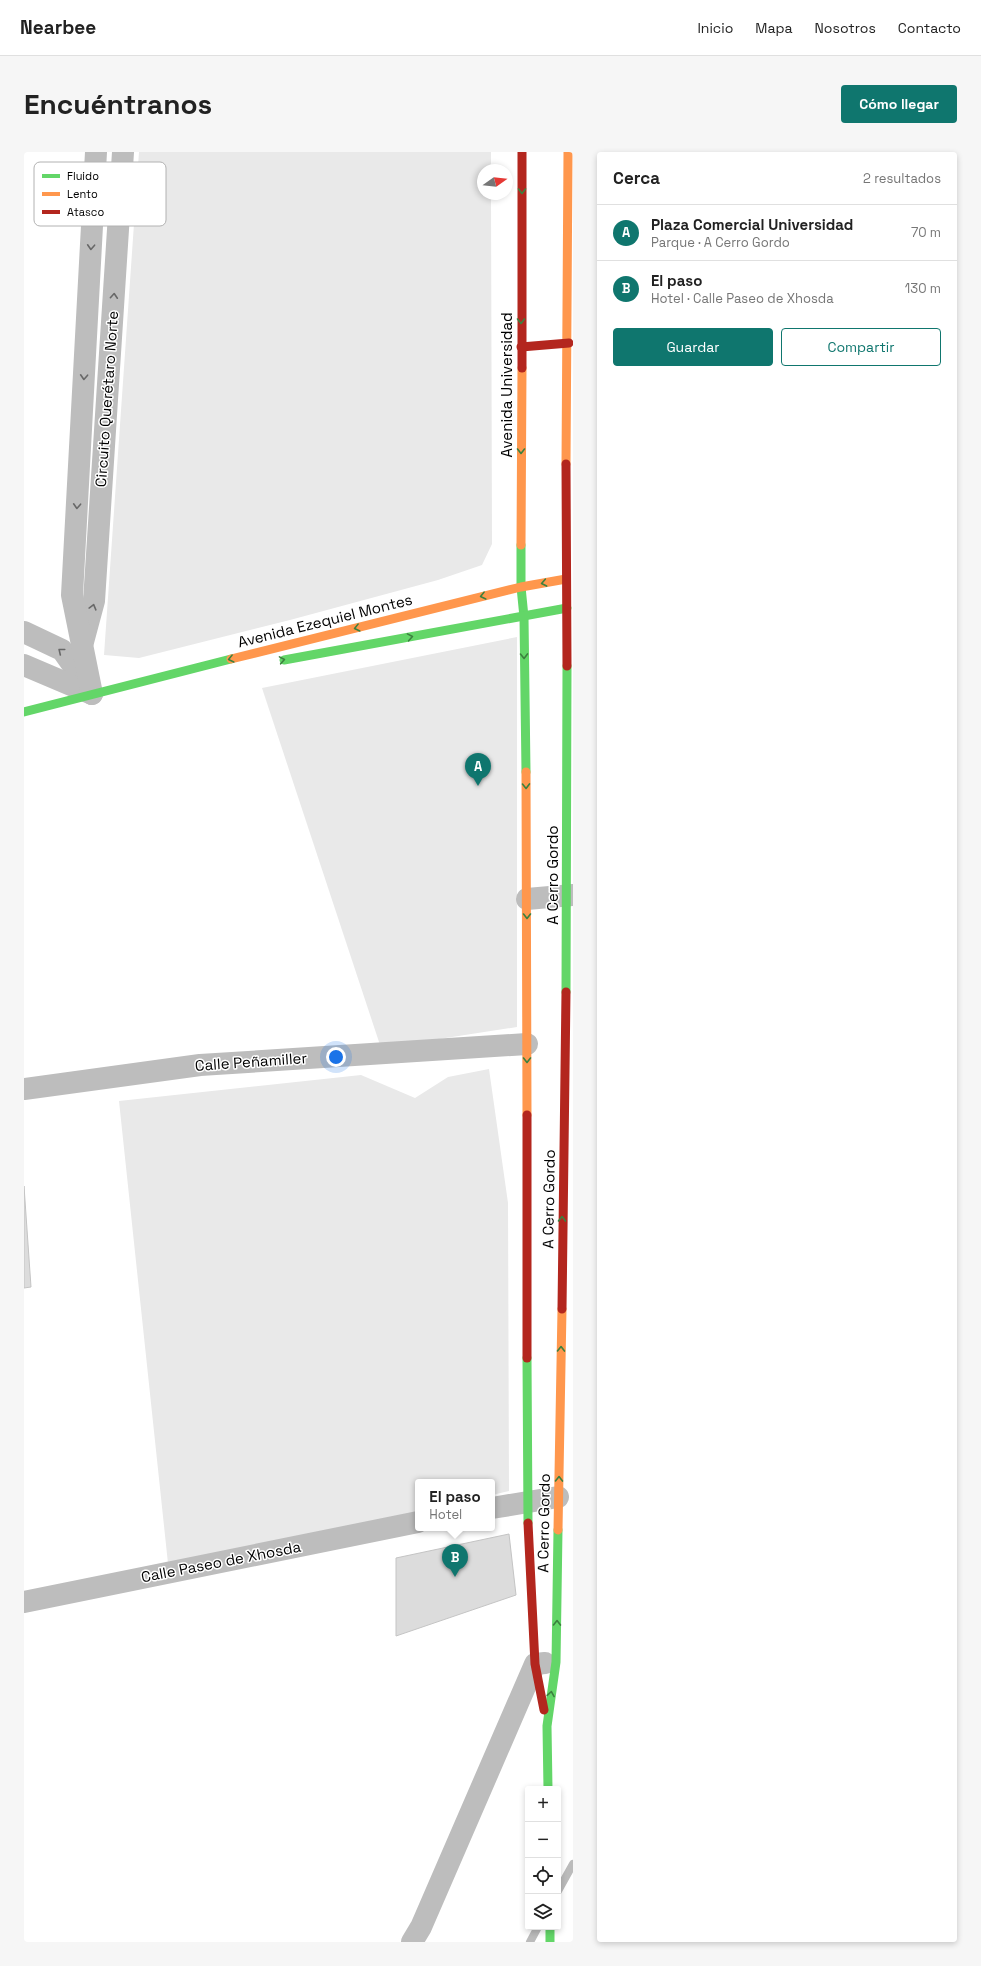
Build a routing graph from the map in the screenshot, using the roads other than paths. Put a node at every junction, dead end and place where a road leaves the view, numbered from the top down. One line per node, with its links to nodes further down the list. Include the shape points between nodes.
1 (96, 152): 5 (street, Circuito Querétaro Norte, one-way to 5)
2 (123, 152): 6 (street, Circuito Querétaro Norte, one-way to 2)
3 (522, 152): 10 (main road, Avenida Universidad, one-way to 10)
4 (568, 152): 9 (main road)
5 (95, 162)
6 (122, 162)
7 (92, 226): 16 (street, Circuito Querétaro Norte, one-way to 16, via 72,595)
8 (118, 226): 16 (street, Circuito Querétaro Norte, one-way to 8, via 94,602)
9 (569, 343): 10 (main road); 11 (main road)
10 (521, 347): 12 (main road, Avenida Universidad, one-way to 12)
11 (566, 578): 12 (main road, Avenida Ezequiel Montes, one-way to 12); 13 (main road)
12 (521, 587): 14 (main road, Avenida Universidad); 20 (main road, Avenida Ezequiel Montes, one-way to 20)
13 (568, 608): 14 (main road, Avenida Ezequiel Montes); 22 (main road, A Cerro Gordo)
14 (524, 617): 17 (main road, Avenida Ezequiel Montes, one-way to 14); 23 (main road, A Cerro Gordo, one-way to 23)
15 (24, 632): 20 (street, one-way to 15, via 62,650)
16 (82, 645): 20 (street, Circuito Querétaro Norte)
17 (273, 662)
18 (24, 665): 20 (street)
19 (226, 670): 20 (main road, Avenida Ezequiel Montes)
20 (92, 694): 21 (main road, Avenida Ezequiel Montes)
21 (24, 712)
22 (570, 896): 23 (street); 26 (main road, A Cerro Gordo, one-way to 22)
23 (527, 899): 24 (main road, A Cerro Gordo, one-way to 24)
24 (527, 1044): 25 (street, Calle Peñamiller, via 200,1065); 27 (main road, A Cerro Gordo, one-way to 27)
25 (24, 1089)
26 (558, 1496): 27 (street); 31 (main road, A Cerro Gordo, one-way to 26)
27 (527, 1500): 28 (street); 32 (main road, A Cerro Gordo)
28 (495, 1507)
29 (415, 1523): 30 (street, Calle Paseo de Xhosda)
30 (24, 1602)
31 (556, 1662): 32 (street); 33 (main road, A Cerro Gordo, one-way to 31)
32 (534, 1664): 33 (main road, A Cerro Gordo); 36 (street)
33 (547, 1726): 34 (main road, A Cerro Gordo)
34 (548, 1786)
35 (550, 1930): 37 (main road)
36 (412, 1942)
37 (550, 1942)

